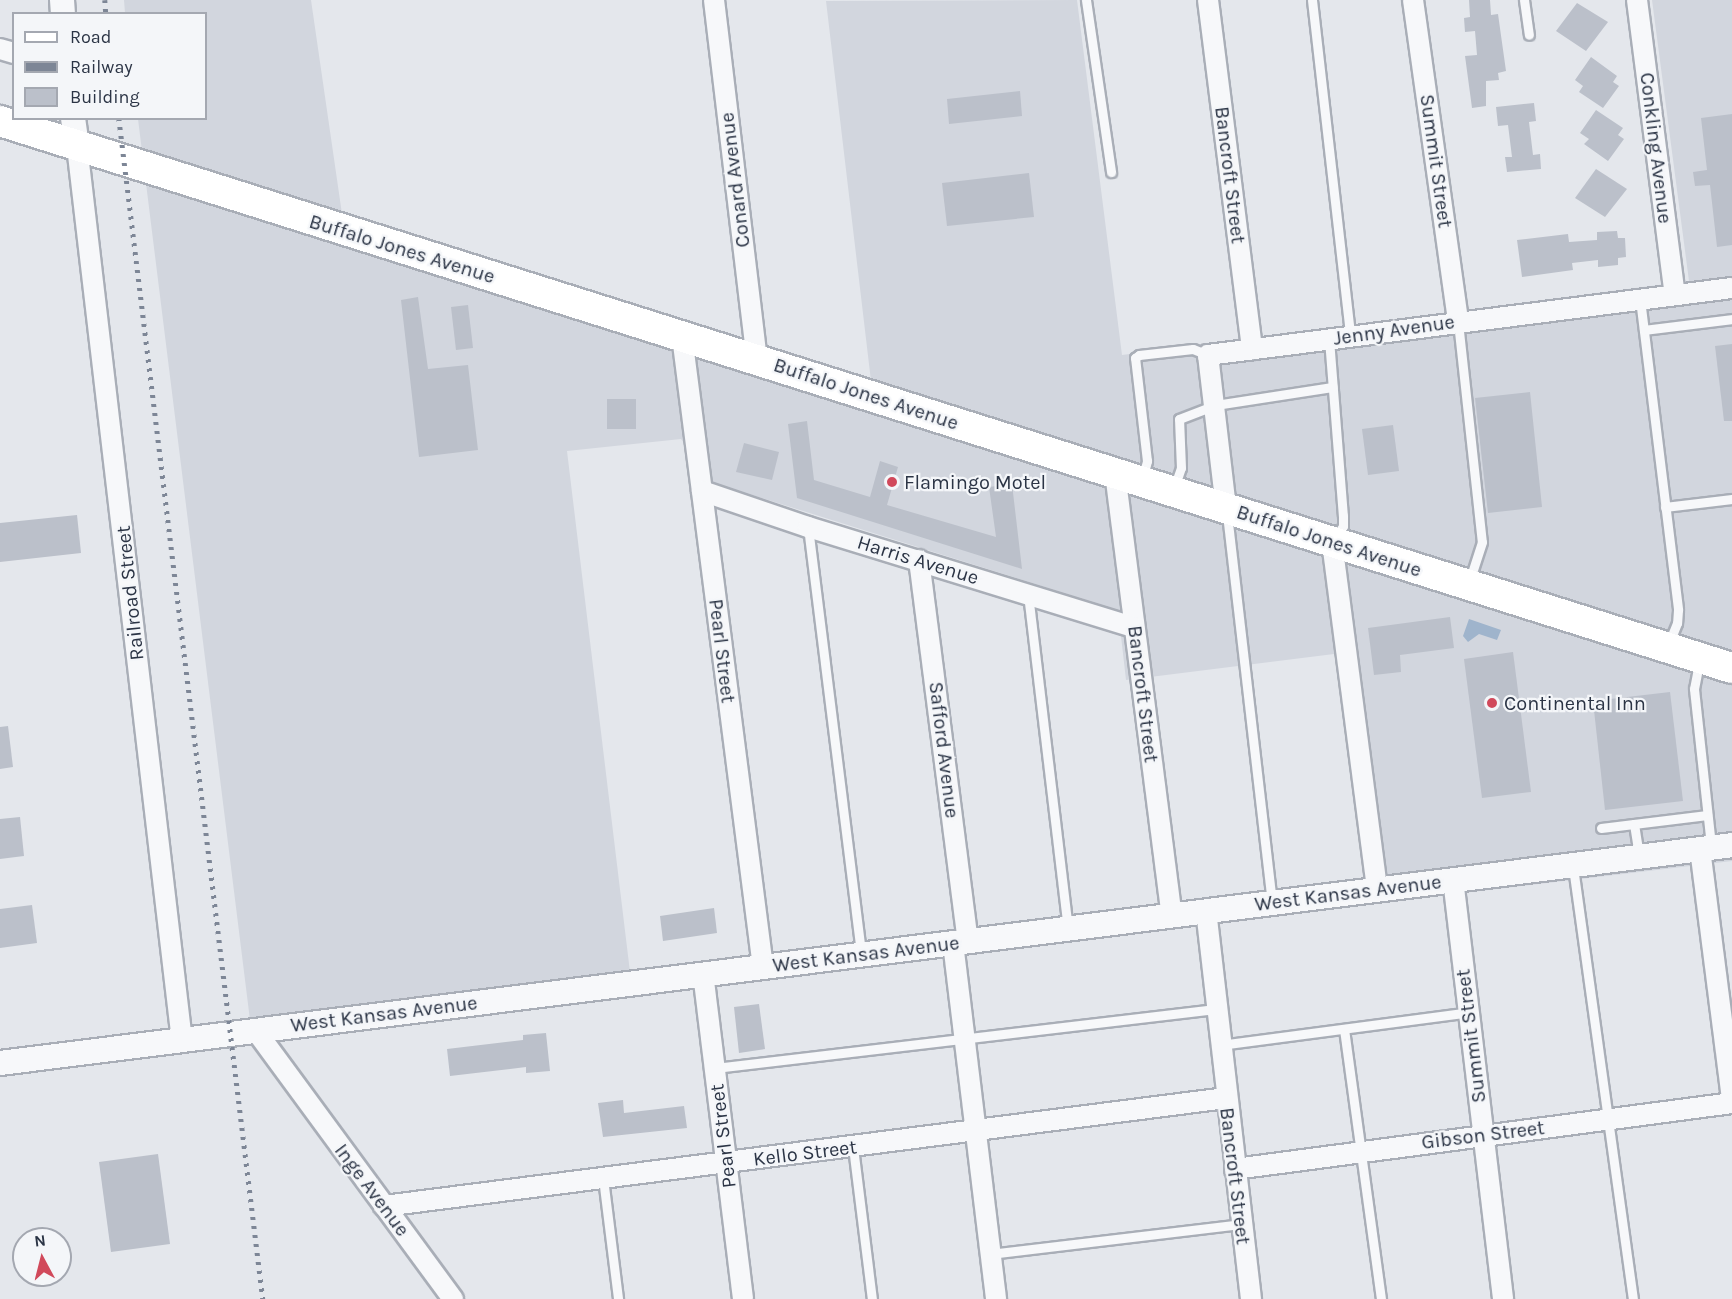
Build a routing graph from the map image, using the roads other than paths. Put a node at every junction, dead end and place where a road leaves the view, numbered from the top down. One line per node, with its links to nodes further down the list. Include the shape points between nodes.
1 (714, 0): 23 (street, Conard Avenue)
2 (1086, 0): 11 (lane)
3 (1208, 0): 21 (street, Bancroft Street)
4 (1312, 0): 19 (lane)
5 (1413, 0): 16 (street, Summit Street)
6 (1524, 0): 8 (lane)
7 (1637, 0): 13 (street, Conkling Avenue)
8 (1529, 35)
9 (0, 121): 10 (main road, Buffalo Jones Avenue)
10 (75, 132): 18 (main road, Buffalo Jones Avenue); 62 (street, Railroad Street)
11 (1111, 172)
12 (1732, 288): 13 (street, Jenny Avenue)
13 (1676, 295): 14 (street, Jenny Avenue)
14 (1640, 299): 16 (street, Jenny Avenue); 17 (lane)
15 (1732, 319): 17 (lane)
16 (1458, 322): 19 (street, Jenny Avenue); 35 (lane, via 1482,542)
17 (1644, 330): 30 (lane)
18 (682, 336): 23 (main road, Buffalo Jones Avenue); 27 (street, Pearl Street)
19 (1350, 336): 20 (street, Jenny Avenue)
20 (1329, 339): 21 (street, Jenny Avenue); 24 (lane)
21 (1252, 349): 22 (street, Jenny Avenue)
22 (1208, 355): 25 (street); 26 (lane, via 1193,349 1135,358 1147,461)
23 (757, 359): 26 (main road, Buffalo Jones Avenue)
24 (1333, 387): 25 (lane); 33 (lane, via 1343,526)
25 (1215, 405): 28 (lane, via 1179,419 1181,468); 31 (street)
26 (1128, 477): 28 (main road, Buffalo Jones Avenue); 37 (street, Bancroft Street)
27 (702, 491): 32 (street, Harris Avenue); 55 (street, Pearl Street)
28 (1173, 492): 31 (main road, Buffalo Jones Avenue)
29 (1732, 499): 30 (lane)
30 (1665, 507): 38 (lane, via 1678,610)
31 (1226, 508): 33 (main road, Buffalo Jones Avenue); 49 (lane)
32 (808, 527): 34 (street, Harris Avenue); 54 (lane)
33 (1332, 542): 35 (main road, Buffalo Jones Avenue); 48 (street)
34 (919, 560): 36 (street, Harris Avenue); 53 (street, Safford Avenue)
35 (1468, 585): 38 (main road, Buffalo Jones Avenue)
36 (1028, 594): 37 (street, Harris Avenue); 52 (lane)
37 (1134, 627): 51 (street, Bancroft Street)
38 (1668, 648): 39 (main road, Buffalo Jones Avenue)
39 (1701, 658): 40 (main road, Buffalo Jones Avenue); 41 (lane, via 1694,689)
40 (1732, 668)
41 (1707, 815): 42 (lane); 44 (lane)
42 (1634, 824): 43 (lane); 45 (lane)
43 (1601, 828)
44 (1714, 847): 45 (street, West Kansas Avenue); 67 (street)
45 (1639, 856): 46 (street, West Kansas Avenue)
46 (1573, 864): 47 (street, West Kansas Avenue); 69 (lane)
47 (1453, 879): 48 (street, West Kansas Avenue); 58 (street, Summit Street)
48 (1377, 889): 49 (street, West Kansas Avenue)
49 (1272, 902): 50 (street, West Kansas Avenue)
50 (1206, 910): 51 (street, West Kansas Avenue); 57 (street, Bancroft Street)
51 (1172, 915): 52 (street, West Kansas Avenue)
52 (1068, 928): 53 (street, West Kansas Avenue)
53 (961, 942): 54 (street, West Kansas Avenue); 61 (street, Safford Avenue)
54 (861, 955): 55 (street, West Kansas Avenue)
55 (763, 967): 56 (street, West Kansas Avenue)
56 (703, 973): 60 (street, West Kansas Avenue); 65 (street, Pearl Street)
57 (1216, 1009): 61 (lane); 63 (street, Bancroft Street)
58 (1468, 1012): 59 (lane); 71 (street, Summit Street)
59 (1344, 1029): 63 (lane); 73 (lane)
60 (256, 1031): 62 (street, West Kansas Avenue); 77 (street, Inge Avenue)
61 (965, 1039): 65 (lane); 70 (street, Safford Avenue)
62 (182, 1041): 64 (street, West Kansas Avenue)
63 (1220, 1045): 66 (street, Bancroft Street)
64 (0, 1063)
65 (715, 1068): 74 (street, Pearl Street)
66 (1226, 1098): 70 (street, Kello Street); 75 (street, Bancroft Street)
67 (1732, 1098)
68 (1732, 1103): 69 (street, Gibson Street)
69 (1609, 1118): 71 (street, Gibson Street); 88 (lane)
70 (976, 1132): 72 (street, Kello Street); 79 (street, Safford Avenue)
71 (1483, 1134): 73 (street, Gibson Street); 87 (street, Summit Street)
72 (853, 1147): 74 (street, Kello Street); 83 (lane)
73 (1360, 1151): 75 (street, Gibson Street); 86 (lane)
74 (726, 1162): 76 (street, Kello Street); 82 (street, Pearl Street)
75 (1235, 1169): 78 (street, Bancroft Street)
76 (603, 1178): 77 (street, Kello Street); 81 (lane)
77 (384, 1206): 80 (street, Inge Avenue)
78 (1242, 1224): 79 (lane); 85 (street, Bancroft Street)
79 (990, 1254): 84 (street, Safford Avenue)
80 (453, 1299)
81 (618, 1299)
82 (743, 1299)
83 (872, 1299)
84 (996, 1299)
85 (1251, 1299)
86 (1381, 1299)
87 (1503, 1299)
88 (1633, 1299)

